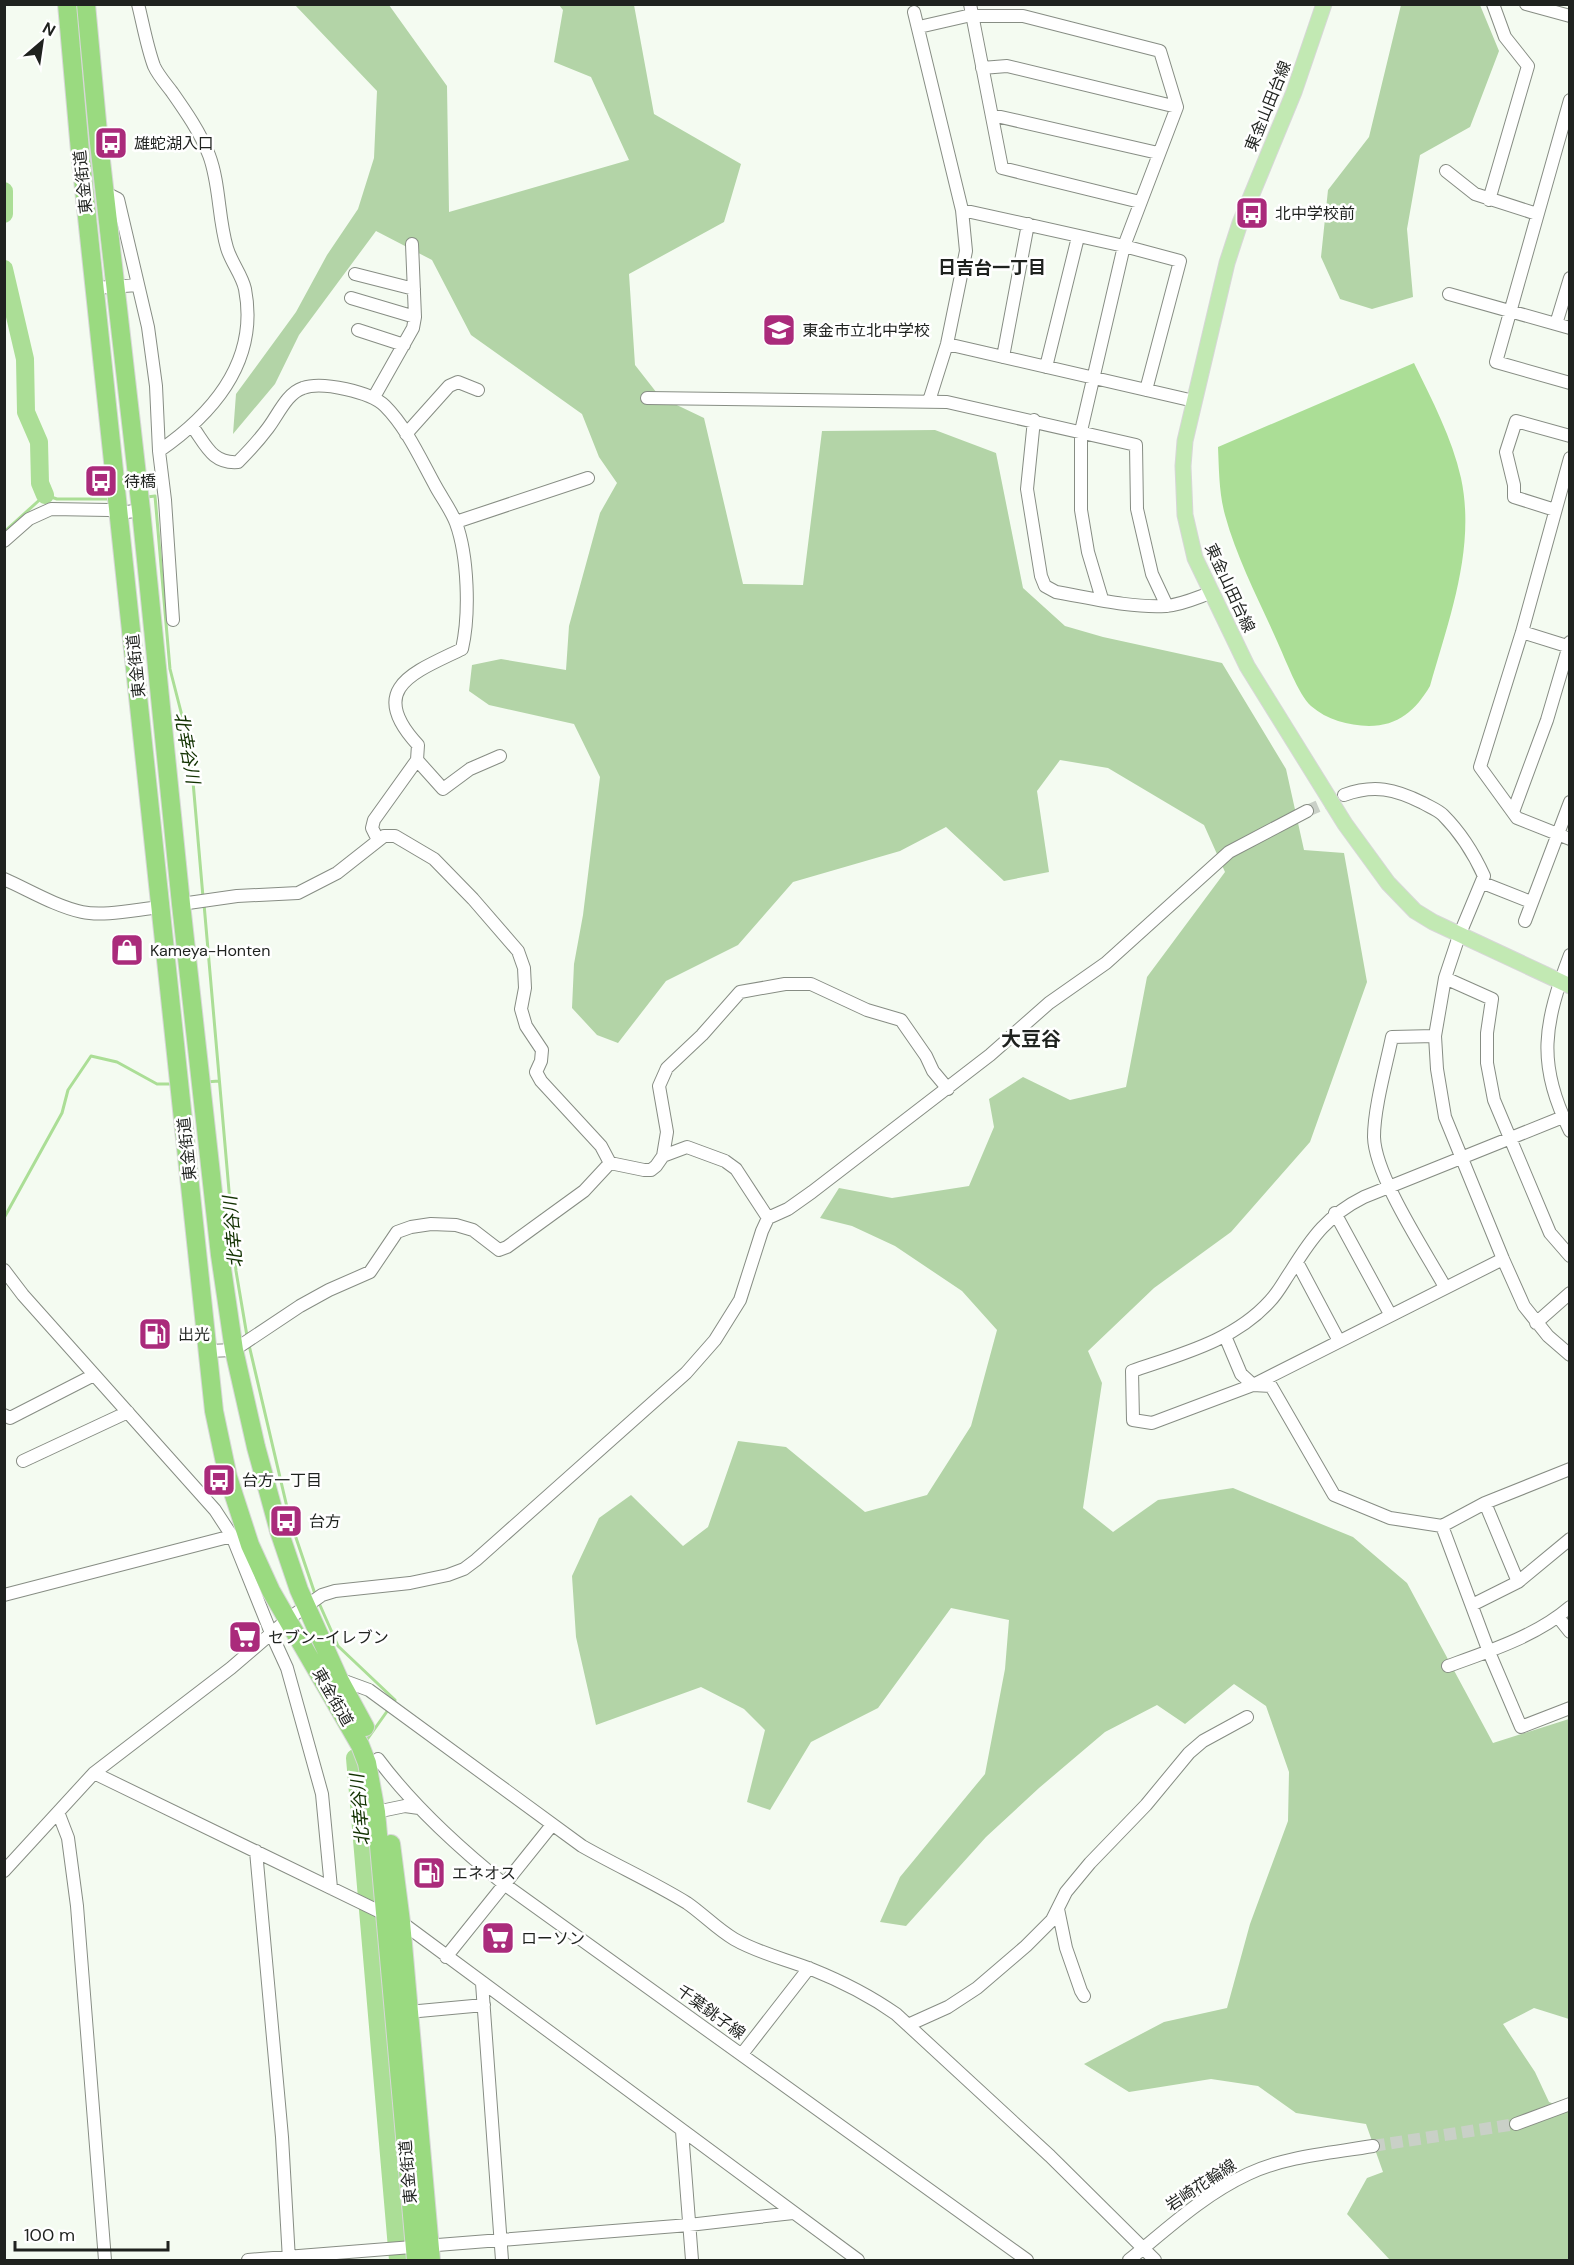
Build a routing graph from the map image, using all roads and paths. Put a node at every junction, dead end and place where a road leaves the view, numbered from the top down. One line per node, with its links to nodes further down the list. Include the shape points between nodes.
1 (67, 4): 31 (highway, 東金街道)
2 (86, 4): 18 (highway, 東金街道)
3 (138, 4): 53 (street, via 155,67 199,132 209,155 228,252 245,286 246,331 234,374 221,395)
4 (1323, 4): 51 (main road, 東金山田台線, via 1294,92 1227,263)
5 (1493, 4): 19 (street, via 1505,37 1527,66)
6 (1526, 4): 9 (street)
7 (971, 10): 10 (street); 11 (street); 13 (street, via 1023,16 1160,51)
8 (914, 12): 10 (street)
9 (1569, 16)
10 (919, 27): 21 (street)
11 (982, 68): 13 (street, via 1007,66); 14 (street)
12 (1569, 100): 15 (street)
13 (1176, 107): 16 (street)
14 (992, 115): 16 (street); 20 (street, via 1002,168)
15 (1566, 132): 22 (street)
16 (1158, 153): 20 (street)
17 (1446, 171): 19 (street)
18 (104, 192): 29 (street, via 118,199); 30 (highway, 東金街道)
19 (1489, 200): 22 (street)
20 (1140, 202): 26 (street)
21 (962, 210): 23 (street); 40 (street, via 966,251)
22 (1537, 214): 35 (street)
23 (1029, 224): 24 (street); 42 (street)
24 (1078, 237): 26 (street); 43 (street)
25 (412, 244): 32 (street)
26 (1124, 246): 44 (street); 47 (street, via 1180,261)
27 (356, 274): 32 (street)
28 (1569, 278): 37 (street)
29 (138, 285): 30 (street); 57 (street, via 156,386)
30 (114, 287): 31 (street); 60 (highway, 東金街道)
31 (95, 288): 62 (highway, 東金街道)
32 (414, 289): 36 (street)
33 (1449, 294): 35 (street)
34 (351, 298): 36 (street)
35 (1510, 311): 37 (street); 45 (street, via 1496,362)
36 (415, 317): 41 (street)
37 (1556, 324): 38 (street)
38 (1569, 328)
39 (358, 330): 41 (street)
40 (947, 344): 42 (street); 50 (street)
41 (404, 345): 48 (street)
42 (1003, 357): 43 (street)
43 (1046, 367): 44 (street)
44 (1094, 378): 47 (street); 54 (street)
45 (1569, 383)
46 (478, 390): 55 (street, via 458,382 448,386)
47 (1146, 390): 51 (street)
48 (374, 397): 53 (street, via 321,386 302,388 287,400 238,462 225,463 212,454); 55 (street)
49 (647, 398): 50 (street)
50 (929, 401): 52 (street)
51 (1194, 401): 65 (main road, 東金山田台線, via 1185,441 1183,492 1189,537)
52 (1034, 420): 54 (street); 66 (street, via 1027,489 1041,576 1046,586 1056,592)
53 (192, 426): 57 (street)
54 (1081, 431): 66 (street, via 1081,510); 67 (street, via 1136,445 1137,509 1152,574)
55 (406, 434): 63 (street)
56 (1569, 436): 61 (street, via 1516,421 1506,452 1514,496)
57 (159, 451): 68 (street)
58 (1569, 458): 61 (street)
59 (588, 478): 63 (street)
60 (141, 510): 62 (street); 82 (highway, 東金街道)
61 (1555, 510): 69 (street)
62 (120, 513): 64 (street, via 51,509 29,519); 83 (highway, 東金街道)
63 (456, 522): 72 (street, via 467,605 462,649 407,678 401,683 395,702 402,725 418,745)
64 (4, 541)
65 (1210, 592): 67 (street); 85 (main road, 東金山田台線, via 1247,666 1345,824 1388,883 1415,910)
66 (1102, 599): 67 (street)
67 (1167, 606)
68 (173, 620)
69 (1522, 632): 70 (street); 76 (street, via 1480,767)
70 (1569, 645): 76 (street)
71 (500, 756): 72 (street, via 470,769 443,789)
72 (417, 760): 78 (street, via 374,820 372,828)
73 (1344, 795): 80 (street, via 1376,788 1406,794 1441,813 1473,851 1484,876)
74 (1569, 802): 77 (street)
75 (1307, 811): 90 (street, via 1229,852 1106,963 1048,1003)
76 (1513, 813): 77 (street)
77 (1564, 837): 81 (street)
78 (378, 840): 82 (street, via 337,873 298,893); 96 (street, via 395,836 434,859 518,951 524,968 521,1010 526,1026 542,1050 536,1072 601,1146)
79 (4, 879): 83 (street, via 83,913)
80 (1483, 883): 81 (street); 85 (street)
81 (1531, 902): 84 (street)
82 (182, 904): 83 (highway); 110 (highway, 東金街道)
83 (161, 907): 111 (highway, 東金街道)
84 (1525, 921)
85 (1459, 936): 87 (street); 88 (main road, 東金山田台線)
86 (1569, 955): 88 (street)
87 (1445, 978): 89 (street); 93 (street, via 1492,999 1487,1063 1494,1100)
88 (1565, 984): 91 (street, via 1552,1010 1546,1042 1547,1065)
89 (1435, 1036): 95 (street, via 1445,1117); 97 (street, via 1392,1037 1374,1137 1378,1160)
90 (948, 1089): 94 (street, via 901,1020 867,1010 811,984 740,992 667,1068 659,1086 667,1132); 99 (street, via 812,1192)
91 (1563, 1117): 92 (street); 93 (street)
92 (1569, 1131)
93 (1508, 1138): 95 (street); 100 (street, via 1550,1233)
94 (663, 1156): 96 (street, via 651,1170); 99 (street, via 687,1147 725,1161 736,1169)
95 (1462, 1157): 97 (street); 101 (street)
96 (610, 1163): 110 (street, via 584,1191 499,1250 473,1230 456,1225 411,1227 397,1232 370,1272 310,1301)
97 (1390, 1187): 98 (street); 104 (street)
98 (1335, 1213): 102 (street); 106 (street)
99 (768, 1218): 128 (street, via 740,1300 715,1340 686,1373 476,1560 448,1575 335,1591)
100 (1569, 1256)
101 (1503, 1259): 104 (street); 107 (street)
102 (1297, 1262): 108 (street, via 1272,1300 1251,1320); 109 (street)
103 (4, 1270): 113 (street)
104 (1445, 1287): 106 (street)
105 (1569, 1293): 107 (street)
106 (1390, 1314): 109 (street)
107 (1536, 1323): 112 (street)
108 (1225, 1336): 114 (street, via 1241,1374); 114 (street, via 1132,1371 1133,1420 1152,1423)
109 (1340, 1341): 114 (street)
110 (234, 1350): 111 (street); 128 (highway, 東金街道, via 255,1447 279,1532)
111 (208, 1351): 119 (highway, 東金街道, via 221,1448)
112 (1569, 1355)
113 (94, 1375): 115 (street); 116 (street, via 10,1418)
114 (1253, 1385): 122 (street, via 1271,1386 1334,1495 1390,1518)
115 (128, 1412): 117 (street); 121 (street)
116 (4, 1415)
117 (23, 1461)
118 (1569, 1469): 120 (street)
119 (235, 1500): 121 (street); 131 (highway, 東金街道, via 259,1568)
120 (1485, 1503): 122 (street); 125 (street)
121 (215, 1510): 123 (street)
122 (1442, 1526): 127 (street)
123 (232, 1536): 126 (street); 133 (street)
124 (1569, 1539): 125 (street)
125 (1518, 1582): 127 (street)
126 (4, 1595)
127 (1472, 1605): 134 (street)
128 (306, 1606): 131 (street); 136 (highway, 東金街道)
129 (1569, 1607): 130 (street)
130 (1558, 1617): 132 (street); 134 (street)
131 (288, 1619): 133 (street); 142 (highway, 東金街道, via 360,1745)
132 (1569, 1632)
133 (271, 1633): 140 (street); 148 (street, via 287,1668 322,1794)
134 (1489, 1652): 135 (street); 137 (street, via 1521,1727)
135 (1448, 1666)
136 (339, 1679): 139 (highway, 東金街道); 144 (street, via 369,1690 388,1703)
137 (1569, 1708)
138 (1247, 1717): 149 (street, via 1189,1753 1090,1863 1066,1892)
139 (378, 1759): 141 (street, 千葉銚子線); 142 (highway, 東金街道)
140 (94, 1773): 143 (street); 145 (street)
141 (420, 1808): 142 (street); 147 (street, 千葉銚子線)
142 (382, 1810): 150 (highway, 東金街道)
143 (58, 1812): 146 (street); 169 (street, via 68,1838 77,1906)
144 (552, 1825): 147 (street); 152 (street, via 617,1866 656,1884 732,1938 768,1956)
145 (256, 1851): 148 (street); 168 (street)
146 (4, 1871)
147 (504, 1884): 151 (street); 158 (street, 千葉銚子線)
148 (331, 1888): 150 (street)
149 (1058, 1909): 154 (street, via 1066,1948); 157 (street, via 1026,1946 977,1988 948,2007)
150 (393, 1918): 151 (street); 167 (highway, 東金街道)
151 (447, 1956): 153 (street)
152 (809, 1968): 157 (street, via 873,1998); 158 (street)
153 (482, 1983): 155 (street); 161 (street)
154 (1084, 1996)
155 (484, 2005): 156 (street); 165 (street)
156 (419, 2011)
157 (908, 2025): 166 (street, via 1050,2156)
158 (742, 2054): 174 (street, 千葉銚子線)
159 (1569, 2104): 160 (street)
160 (1516, 2124)
161 (682, 2131): 163 (street); 164 (street)
162 (1373, 2146): 166 (street, 岩崎花輪線, via 1285,2162 1249,2174 1196,2205)
163 (793, 2212): 164 (street); 173 (street)
164 (689, 2225): 165 (street); 172 (street)
165 (500, 2240): 167 (street); 171 (street)
166 (1143, 2249): 175 (street, 岩崎花輪線); 176 (street)
167 (423, 2253): 168 (street)
168 (289, 2259): 170 (street)
169 (105, 2260)
170 (248, 2260)
171 (502, 2260)
172 (692, 2260)
173 (858, 2260)
174 (1027, 2260)
175 (1129, 2260)
176 (1155, 2260)

